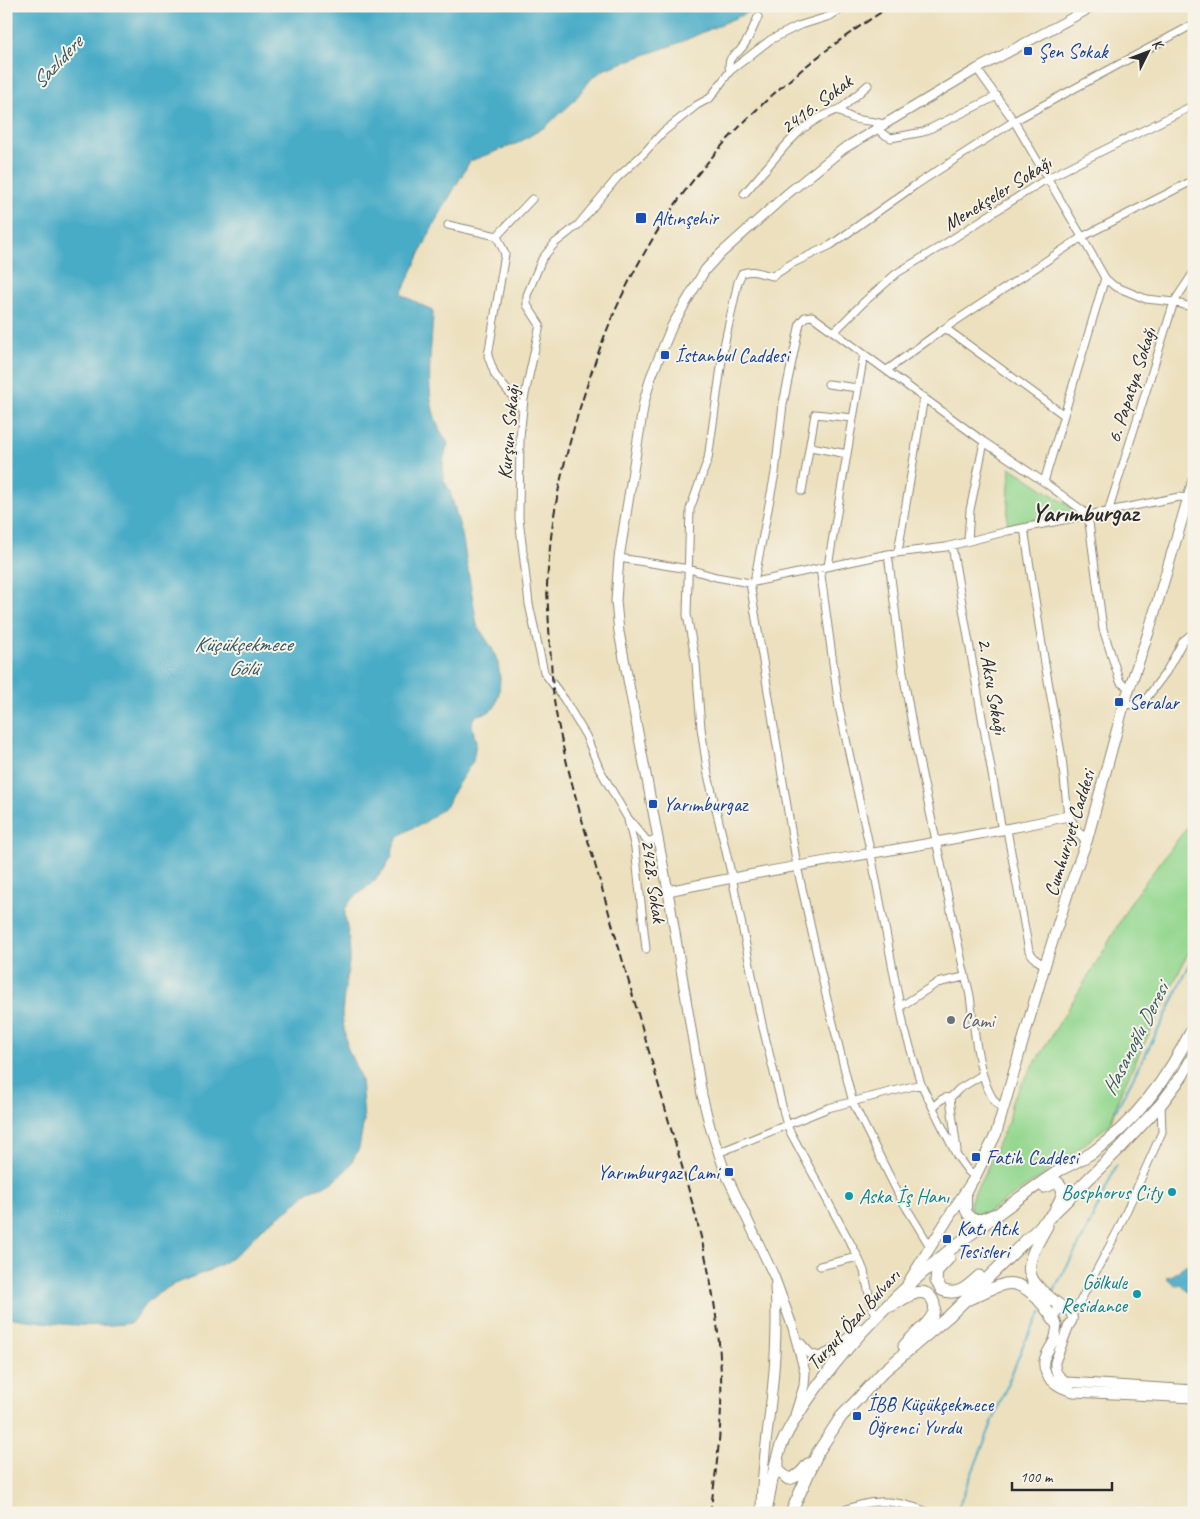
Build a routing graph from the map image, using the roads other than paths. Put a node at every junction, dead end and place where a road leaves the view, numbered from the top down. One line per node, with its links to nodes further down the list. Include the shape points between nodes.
1 (845, 6): 6 (street, Kurşun Sokağı, via 830,16 798,26 770,40)
2 (1094, 6): 5 (street)
3 (758, 16): 6 (street, Kurşun Sokağı, via 747,41 740,51 732,55 728,66)
4 (1194, 24): 11 (street)
5 (977, 69): 8 (street); 12 (street)
6 (730, 72): 31 (street, Kurşun Sokağı, via 710,98 663,132 617,178 578,225 555,243 542,259 527,295 527,305 540,325)
7 (868, 85): 10 (street, 2416. Sokak)
8 (997, 96): 11 (street); 12 (street, via 923,132 891,138 883,134)
9 (1194, 105): 13 (street, Menekşeler Sokağı)
10 (839, 110): 12 (street, via 852,120 876,122); 15 (street, 2416. Sokak, via 802,129)
11 (1014, 121): 13 (street); 50 (street, via 831,245 773,276 751,270 742,272 724,346 708,459 690,509)
12 (880, 126): 48 (street, via 842,149 787,194 718,256 694,286 672,326 644,402)
13 (1048, 178): 19 (street); 25 (street, Menekşeler Sokağı, via 897,273)
14 (1194, 180): 19 (street)
15 (744, 194)
16 (532, 199): 18 (street)
17 (448, 224): 18 (street)
18 (498, 236): 31 (street, via 505,254 488,356 495,375)
19 (1082, 236): 21 (street); 24 (street)
20 (1194, 272): 22 (street, 6. Papatya Sokağı)
21 (1105, 278): 22 (street, via 1114,286 1146,299); 32 (street)
22 (1174, 302): 23 (street); 41 (street, 6. Papatya Sokağı)
23 (1194, 308)
24 (945, 328): 27 (street); 32 (street)
25 (834, 332): 26 (street); 51 (street, via 812,316 805,317 800,323 786,384 775,473)
26 (864, 354): 27 (street); 29 (street)
27 (887, 370): 30 (street)
28 (828, 384): 29 (street)
29 (858, 388): 33 (street)
30 (924, 397): 34 (street); 46 (street)
31 (523, 410): 56 (street, Kurşun Sokağı, via 519,518 529,604 544,672 586,736 599,768)
32 (1064, 415): 38 (street)
33 (853, 418): 35 (street, via 815,414); 36 (street)
34 (984, 442): 38 (street); 44 (street, via 970,510)
35 (810, 447): 36 (street); 39 (street)
36 (847, 454): 49 (street)
37 (1194, 479): 40 (main road, Cumhuriyet Caddesi)
38 (1044, 482): 42 (street)
39 (802, 491)
40 (1187, 498): 41 (street, via 1178,497); 53 (main road, Cumhuriyet Caddesi)
41 (1108, 512): 42 (street)
42 (1088, 515): 43 (street); 53 (street, via 1103,629 1119,679)
43 (1024, 528): 44 (street); 55 (street, via 1062,758)
44 (968, 541): 45 (street)
45 (952, 546): 46 (street); 57 (street, 2. Aksu Sokağı)
46 (898, 552): 47 (street)
47 (888, 554): 49 (street); 60 (street, via 902,672)
48 (619, 558): 50 (street); 58 (street, via 617,614)
49 (824, 567): 51 (street); 61 (street, via 838,706)
50 (689, 569): 51 (street); 63 (street, via 687,615 696,663 701,728 708,775)
51 (752, 583): 62 (street)
52 (1194, 632): 54 (street, via 1183,641 1146,699 1136,705)
53 (1130, 688): 54 (main road, Cumhuriyet Caddesi)
54 (1124, 704): 59 (main road, Cumhuriyet Caddesi)
55 (1068, 816): 57 (street); 59 (street, via 1078,833)
56 (627, 817): 58 (street, Kurşun Sokağı, via 647,841); 65 (street, 2428. Sokak, via 635,848)
57 (1005, 831): 60 (street); 66 (street, 2. Aksu Sokağı, via 1030,951)
58 (658, 840): 64 (street)
59 (1087, 840): 66 (main road, Cumhuriyet Caddesi)
60 (937, 841): 61 (street); 67 (street)
61 (871, 854): 62 (street); 68 (street)
62 (797, 866): 63 (street); 74 (street)
63 (732, 877): 64 (street); 78 (street)
64 (668, 891): 79 (street, via 702,1095)
65 (646, 949)
66 (1045, 965): 77 (main road, Cumhuriyet Caddesi)
67 (964, 977): 68 (street, via 937,983); 71 (street)
68 (900, 1007): 72 (street)
69 (1194, 1026): 83 (main road, Turgut Özal Bulvarı, via 1170,1070 1134,1114 1092,1152)
70 (1194, 1055): 75 (main road)
71 (982, 1075): 73 (street); 77 (street, via 996,1104)
72 (921, 1084): 74 (street); 76 (street)
73 (950, 1098): 76 (street, via 940,1100); 80 (street)
74 (853, 1103): 78 (street, via 805,1116); 87 (street, via 900,1197)
75 (1161, 1104): 84 (main road); 93 (street, via 1162,1132 1118,1230 1076,1309)
76 (933, 1108): 80 (street)
77 (1003, 1109): 81 (main road, Cumhuriyet Caddesi, via 996,1134)
78 (787, 1126): 79 (street); 88 (street)
79 (718, 1153): 90 (street)
80 (957, 1156): 81 (street)
81 (975, 1177): 82 (main road, Cumhuriyet Caddesi)
82 (966, 1193): 83 (main road, via 964,1206 971,1219 982,1220); 87 (main road, Cumhuriyet Caddesi)
83 (1006, 1209): 84 (main road, via 1058,1182 1063,1192); 85 (main road, Turgut Özal Bulvarı)
84 (1052, 1216): 86 (main road); 93 (main road, via 1032,1252 1030,1270 1036,1287)
85 (982, 1225): 86 (main road, via 937,1271 936,1281 942,1290 960,1291); 91 (main road, Turgut Özal Bulvarı)
86 (1034, 1232): 92 (main road)
87 (931, 1248): 91 (main road, Cumhuriyet Caddesi)
88 (858, 1257): 89 (street); 94 (street, via 872,1308)
89 (820, 1266)
90 (774, 1276): 97 (street); 106 (street, via 774,1365)
91 (906, 1286): 94 (main road, Turgut Özal Bulvarı)
92 (962, 1302): 95 (main road, via 998,1286 1020,1285 1047,1309); 98 (main road)
93 (1067, 1311): 95 (street, via 1058,1310 1054,1314); 96 (street, via 1072,1318)
94 (877, 1314): 97 (street, via 832,1351 819,1357 805,1350); 98 (main road, via 920,1292 931,1298 935,1308 930,1319); 101 (main road, Turgut Özal Bulvarı, via 832,1367)
95 (1056, 1324): 96 (street); 100 (street, via 1044,1367 1054,1384 1063,1389)
96 (1069, 1325): 99 (street, via 1054,1362 1057,1374 1067,1382)
97 (793, 1328): 101 (street, via 805,1372)
98 (884, 1371): 103 (main road, via 841,1417)
99 (1194, 1390)
100 (1194, 1398)
101 (792, 1425): 102 (main road, Turgut Özal Bulvarı)
102 (781, 1447): 103 (main road, via 778,1470 788,1479 800,1474); 107 (main road, Turgut Özal Bulvarı)
103 (818, 1452): 104 (main road)
104 (804, 1483): 108 (main road); 109 (street)
105 (925, 1511): 110 (street, via 908,1504 879,1502 852,1506)
106 (761, 1513)
107 (766, 1513)
108 (791, 1513)
109 (796, 1513)
110 (838, 1513)

